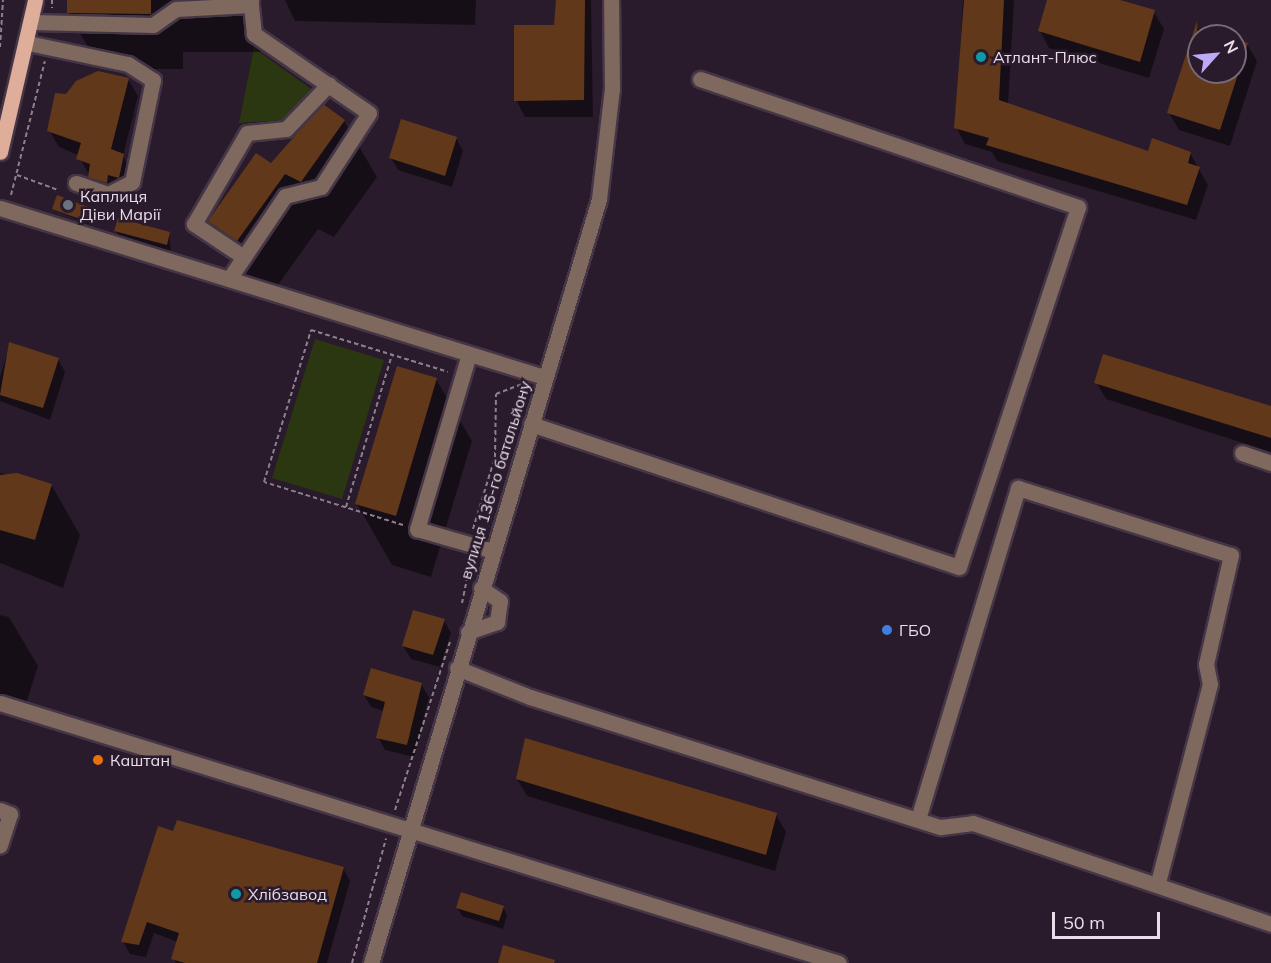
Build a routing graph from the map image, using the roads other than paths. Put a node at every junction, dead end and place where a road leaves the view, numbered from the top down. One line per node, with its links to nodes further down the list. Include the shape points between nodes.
1 (35, 0): 4 (main road)
2 (611, 0): 14 (street, вулиця 136-го батальйону, via 612,89 598,199)
3 (251, 2): 4 (street, via 177,9 153,25); 7 (street, via 254,34)
4 (33, 22): 5 (main road)
5 (28, 43): 8 (main road); 9 (street, via 128,64 153,80 132,182 108,194)
6 (700, 79): 15 (street, via 1078,207 959,567)
7 (329, 84): 11 (street, via 369,113 321,187 285,196); 11 (street, via 286,129 247,132 194,224)
8 (0, 152)
9 (76, 183)
10 (3, 210): 12 (street)
11 (242, 256): 12 (street)
12 (229, 279): 13 (street)
13 (469, 354): 14 (street); 18 (street, via 417,529)
14 (544, 377): 15 (street, вулиця 136-го батальйону)
15 (531, 424): 18 (street, вулиця 136-го батальйону)
16 (1242, 453): 17 (street)
17 (1271, 463)
18 (493, 551): 19 (street, вулиця 136-го батальйону)
19 (481, 588): 20 (street, вулиця 136-го батальйону); 20 (street, via 500,601 497,622)
20 (461, 634): 21 (street, вулиця 136-го батальйону)
21 (457, 668): 24 (street, via 530,697); 25 (street, вулиця 136-го батальйону)
22 (0, 704): 25 (street)
23 (0, 810): 26 (street, via 10,813)
24 (918, 819): 27 (street, via 941,826 974,823); 27 (street, via 1018,488 1231,555 1206,664 1210,684)
25 (408, 830): 29 (street, вулиця 136-го батальйону); 30 (street)
26 (0, 845)
27 (1158, 882): 28 (street)
28 (1271, 924)
29 (371, 963)
30 (839, 963)

